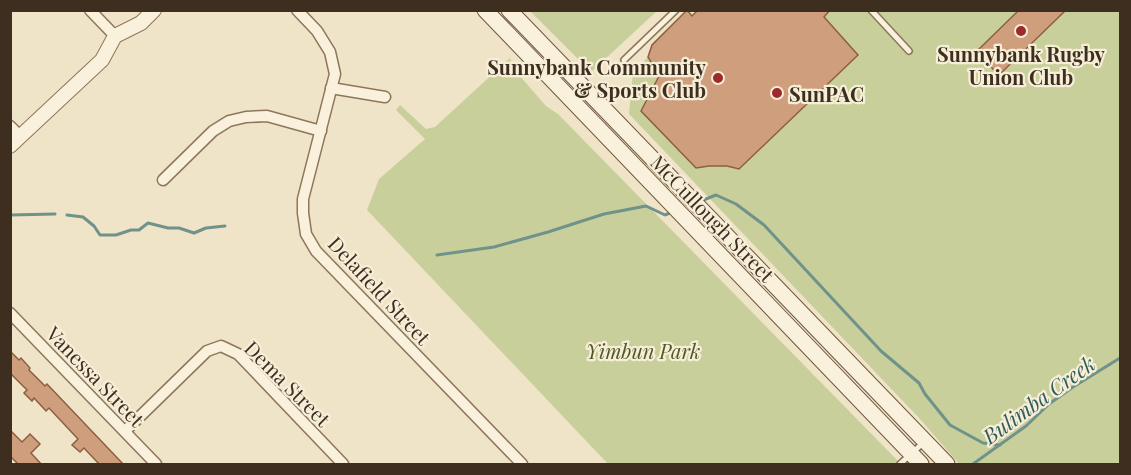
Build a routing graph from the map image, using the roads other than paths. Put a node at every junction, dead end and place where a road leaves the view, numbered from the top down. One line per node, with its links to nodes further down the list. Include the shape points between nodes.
1 (90, 10): 8 (street)
2 (154, 10): 8 (street, via 141,23)
3 (297, 10): 11 (street, Delafield Street, via 330,52 335,74)
4 (485, 10): 14 (main road, McCullough Street)
5 (509, 10): 12 (main road, McCullough Street)
6 (676, 10): 10 (lane)
7 (871, 10): 9 (lane)
8 (115, 36): 16 (street, via 102,60)
9 (909, 51)
10 (624, 60)
11 (331, 88): 13 (street); 15 (street, Delafield Street)
12 (589, 93): 14 (lane); 20 (main road, McCullough Street)
13 (385, 97)
14 (577, 106): 21 (main road, McCullough Street)
15 (321, 131): 17 (street, via 267,116 229,121 213,131); 25 (street, Delafield Street, via 303,199 306,234 316,251)
16 (14, 136)
17 (163, 180)
18 (10, 313): 19 (street, Vanessa Street)
19 (125, 431): 23 (street, Vanessa Street); 24 (street, Dema Street, via 207,351 221,346 238,354)
20 (925, 441): 21 (lane); 22 (main road, McCullough Street)
21 (911, 461)
22 (945, 462)
23 (156, 465)
24 (343, 465)
25 (522, 465)

